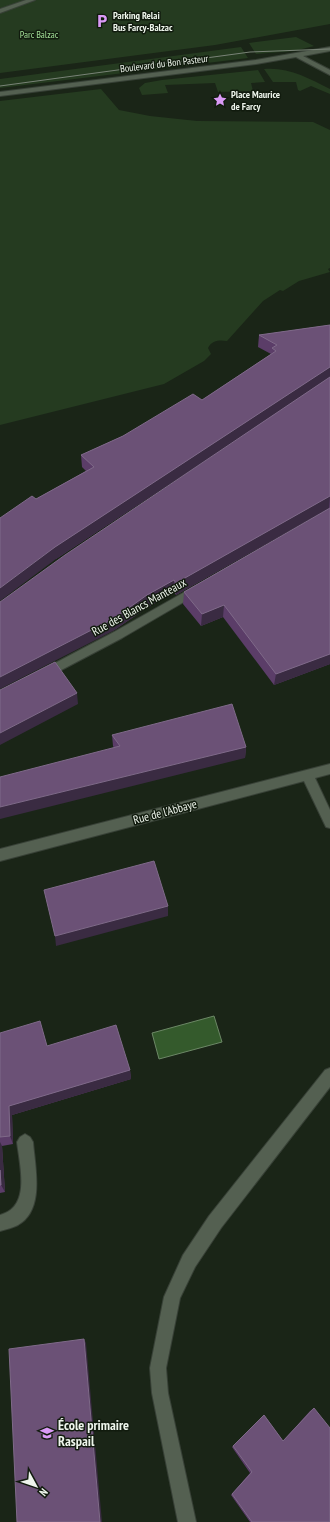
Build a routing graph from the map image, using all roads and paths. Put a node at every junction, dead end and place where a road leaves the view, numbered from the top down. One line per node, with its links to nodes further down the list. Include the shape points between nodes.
1 (32, 0): 2 (street)
2 (0, 10)
3 (330, 49): 4 (street, Boulevard du Bon Pasteur)
4 (299, 56): 5 (street); 6 (street, Boulevard du Bon Pasteur)
5 (330, 73)
6 (0, 94)
7 (206, 584): 8 (street, Rue des Blancs Manteaux, via 118,635)
8 (35, 678)
9 (330, 769): 10 (street, Rue de l'Abbaye)
10 (307, 775): 11 (street); 12 (street, Rue de l'Abbaye)
11 (330, 823)
12 (0, 855)
13 (330, 1075): 16 (street, via 215,1222 189,1261 172,1297 158,1374)
14 (25, 1142): 15 (street, via 29,1191 27,1201 17,1218)
15 (0, 1223)
16 (188, 1522)

